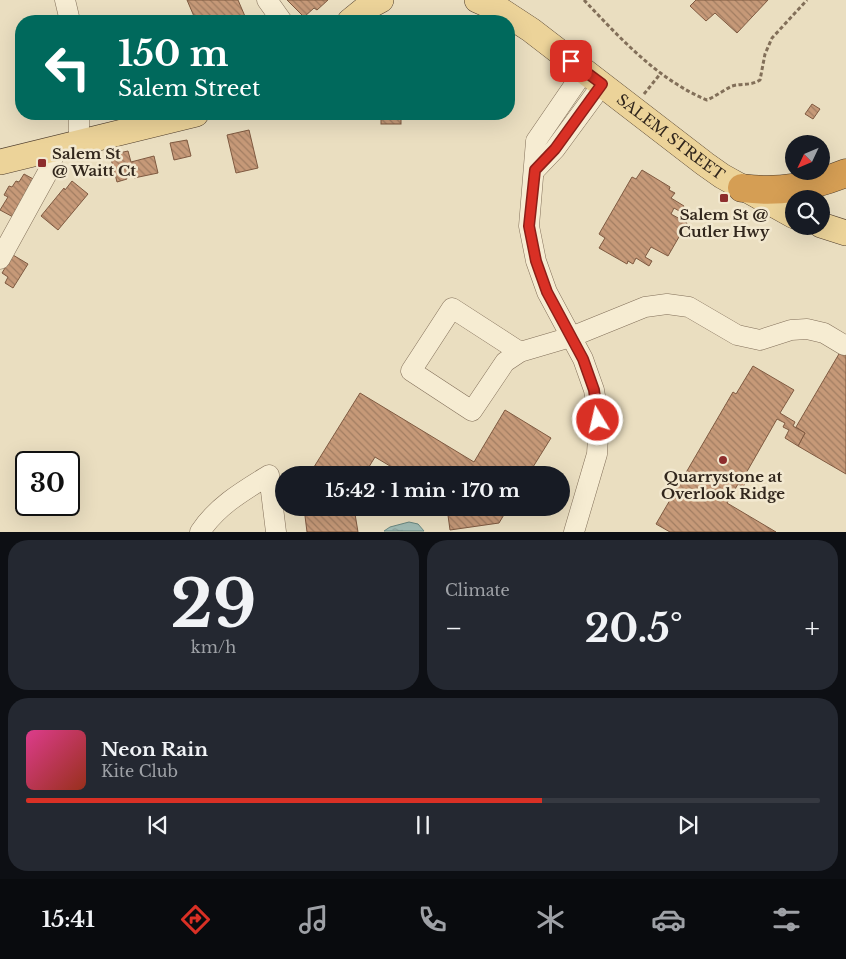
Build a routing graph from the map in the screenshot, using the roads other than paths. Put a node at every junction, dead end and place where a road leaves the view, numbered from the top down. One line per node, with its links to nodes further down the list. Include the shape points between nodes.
1 (64, 0): 5 (street)
2 (267, 0): 6 (street)
3 (381, 0): 7 (main road)
4 (477, 0): 8 (main road, SALEM STREET)
5 (68, 15)
6 (278, 15)
7 (357, 15)
8 (506, 15)
9 (515, 19): 10 (main road, SALEM STREET)
10 (593, 78): 17 (main road, SALEM STREET, via 704,164); 22 (street, via 555,149 535,170 529,226 547,292)
11 (79, 120): 13 (street)
12 (171, 120): 13 (main road)
13 (79, 142): 14 (main road)
14 (53, 149): 15 (main road); 21 (street, via 49,170)
15 (0, 162)
16 (846, 173): 17 (highway, via 810,187 766,191)
17 (742, 188): 18 (main road, SALEM STREET)
18 (785, 211)
19 (830, 228): 20 (main road)
20 (846, 233)
21 (0, 259)
22 (571, 336): 23 (street, via 644,307 667,304 689,307 737,335 760,340 791,330 807,329); 24 (street); 27 (street, via 594,390 598,420 596,454)
23 (844, 345)
24 (520, 352): 24 (street, via 506,362 472,411 411,371 452,308)
25 (200, 532): 26 (street, via 229,501 269,475)
26 (276, 532)
27 (574, 532)

